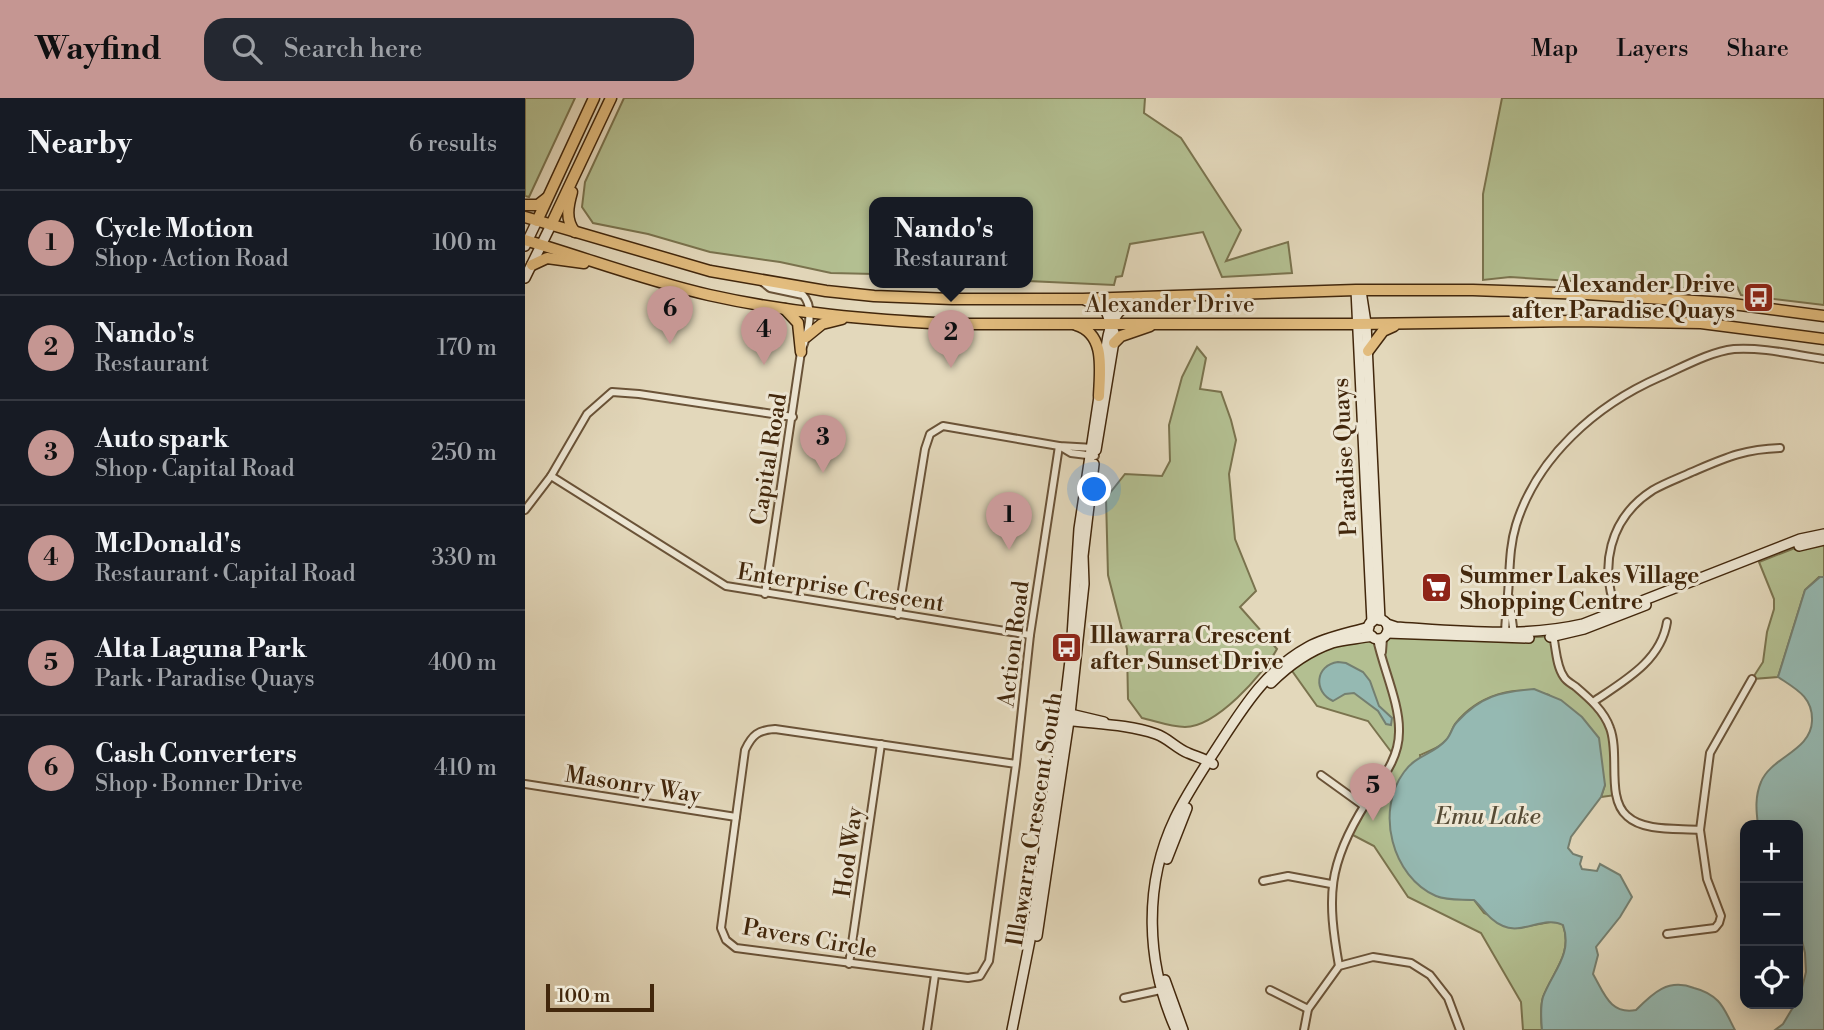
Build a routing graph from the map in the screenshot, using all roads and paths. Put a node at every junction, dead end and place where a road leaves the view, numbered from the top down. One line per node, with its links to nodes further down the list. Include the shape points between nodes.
1 (594, 98): 4 (main road)
2 (611, 98): 3 (main road)
3 (592, 140): 8 (main road); 9 (main road, via 568,206)
4 (548, 197): 5 (main road, via 538,205); 7 (main road)
5 (525, 205)
6 (525, 217): 7 (main road, Alexander Drive)
7 (537, 221): 8 (main road, Alexander Drive); 10 (street)
8 (551, 225): 9 (main road, Alexander Drive); 11 (street)
9 (575, 232): 15 (main road, Alexander Drive, via 710,271)
10 (526, 242): 11 (main road, Alexander Drive)
11 (542, 245): 12 (street); 13 (main road, Alexander Drive)
12 (532, 265): 13 (main road, via 541,259 563,259); 14 (street)
13 (629, 273): 19 (main road, Alexander Drive, via 707,295)
14 (525, 278)
15 (759, 280): 18 (main road, Alexander Drive, via 874,296); 20 (street, via 770,288 803,295)
16 (1358, 291): 17 (main road, Alexander Drive); 21 (main road, Alexander Drive, via 1586,294 1725,303); 27 (street, Paradise Quays)
17 (1143, 297): 18 (main road, Alexander Drive); 24 (street, via 1119,310)
18 (1083, 299): 24 (street, via 1104,309)
19 (785, 309): 20 (main road, Alexander Drive); 32 (main road, via 798,323)
20 (809, 312): 22 (main road, Alexander Drive); 28 (street, Capital Road)
21 (1824, 316)
22 (857, 318): 23 (main road, Alexander Drive, via 952,324); 28 (main road, via 828,322)
23 (1068, 323): 24 (main road, Alexander Drive); 34 (main road, via 1086,328 1096,341)
24 (1111, 323): 25 (main road, Alexander Drive); 30 (street, Illawarra Crescent South); 34 (street, Illawarra Crescent South)
25 (1168, 323): 27 (main road, Alexander Drive); 30 (main road, via 1143,328)
26 (1401, 323): 27 (main road, Alexander Drive); 29 (main road, Alexander Drive, via 1701,323); 31 (main road, via 1383,331)
27 (1361, 324): 31 (street, Paradise Quays); 43 (street, Paradise Quays)
28 (806, 337): 32 (street, Capital Road)
29 (1824, 339)
30 (1114, 343): 38 (street, Illawarra Crescent South)
31 (1368, 351): 43 (street, Paradise Quays)
32 (801, 352): 35 (street, Capital Road)
33 (1824, 359): 51 (street, via 1726,350 1634,388 1604,407 1554,455 1527,498 1511,550)
34 (1099, 396): 38 (street, Illawarra Crescent South)
35 (793, 417): 39 (street, via 612,392 587,414); 44 (street, Capital Road)
36 (1059, 446): 38 (street, via 1071,453); 46 (street, via 943,426 930,434); 50 (street, Action Road)
37 (1780, 448): 45 (street, via 1732,455 1654,489 1635,504 1621,521 1609,551 1608,575)
38 (1093, 452): 54 (street, Illawarra Crescent South, via 1084,584)
39 (551, 476): 40 (street); 44 (street, Enterprise Crescent, via 726,586)
40 (525, 510)
41 (1824, 534): 45 (street, via 1800,539)
42 (1824, 540): 45 (street)
43 (1373, 550): 48 (street, Paradise Quays)
44 (765, 594): 46 (street, Enterprise Crescent)
45 (1617, 612): 49 (street, via 1584,629)
46 (898, 615): 50 (street, Enterprise Crescent)
47 (1667, 621): 53 (street, via 1655,652 1632,676)
48 (1378, 630): 51 (street); 57 (street, via 1332,643 1284,671 1251,705); 60 (street, Paradise Quays, via 1399,733 1395,757)
49 (1553, 633): 51 (street); 53 (street, via 1564,678)
50 (1030, 635): 56 (street, Action Road)
51 (1509, 635)
52 (1752, 679): 62 (street, via 1710,753)
53 (1593, 702): 62 (street, via 1611,729 1617,803 1626,816 1640,825)
54 (1066, 716): 57 (street, via 1158,734); 74 (street, Illawarra Crescent South); 75 (street, Illawarra Crescent South, via 1043,905)
55 (881, 744): 56 (street, Pavers Circle); 61 (street, Pavers Circle, via 760,730 745,750); 66 (street, Hod Way)
56 (1016, 764): 68 (street, Pavers Circle, via 989,961 980,976)
57 (1208, 767): 69 (street, via 1175,818 1156,877 1154,958)
58 (1321, 775): 60 (street)
59 (525, 784): 61 (street, Masonry Way)
60 (1364, 806): 64 (street, Paradise Quays, via 1344,844)
61 (736, 817): 66 (street, Pavers Circle, via 721,928 726,940 736,948)
62 (1700, 830): 65 (street, via 1719,923 1715,928)
63 (1263, 880): 64 (street, via 1288,876)
64 (1331, 884): 67 (street, Paradise Quays)
65 (1667, 933)
66 (849, 964): 68 (street, Pavers Circle)
67 (1339, 966): 72 (street); 79 (street, via 1373,957 1411,963 1430,975 1448,998)
68 (935, 975): 73 (street)
69 (1164, 990): 71 (street); 76 (street); 77 (street)
70 (1270, 990): 72 (street)
71 (1124, 998)
72 (1308, 1009): 78 (street)
73 (927, 1030)
74 (1011, 1030)
75 (1018, 1030)
76 (1176, 1030)
77 (1184, 1030)
78 (1304, 1030)
79 (1459, 1030)

